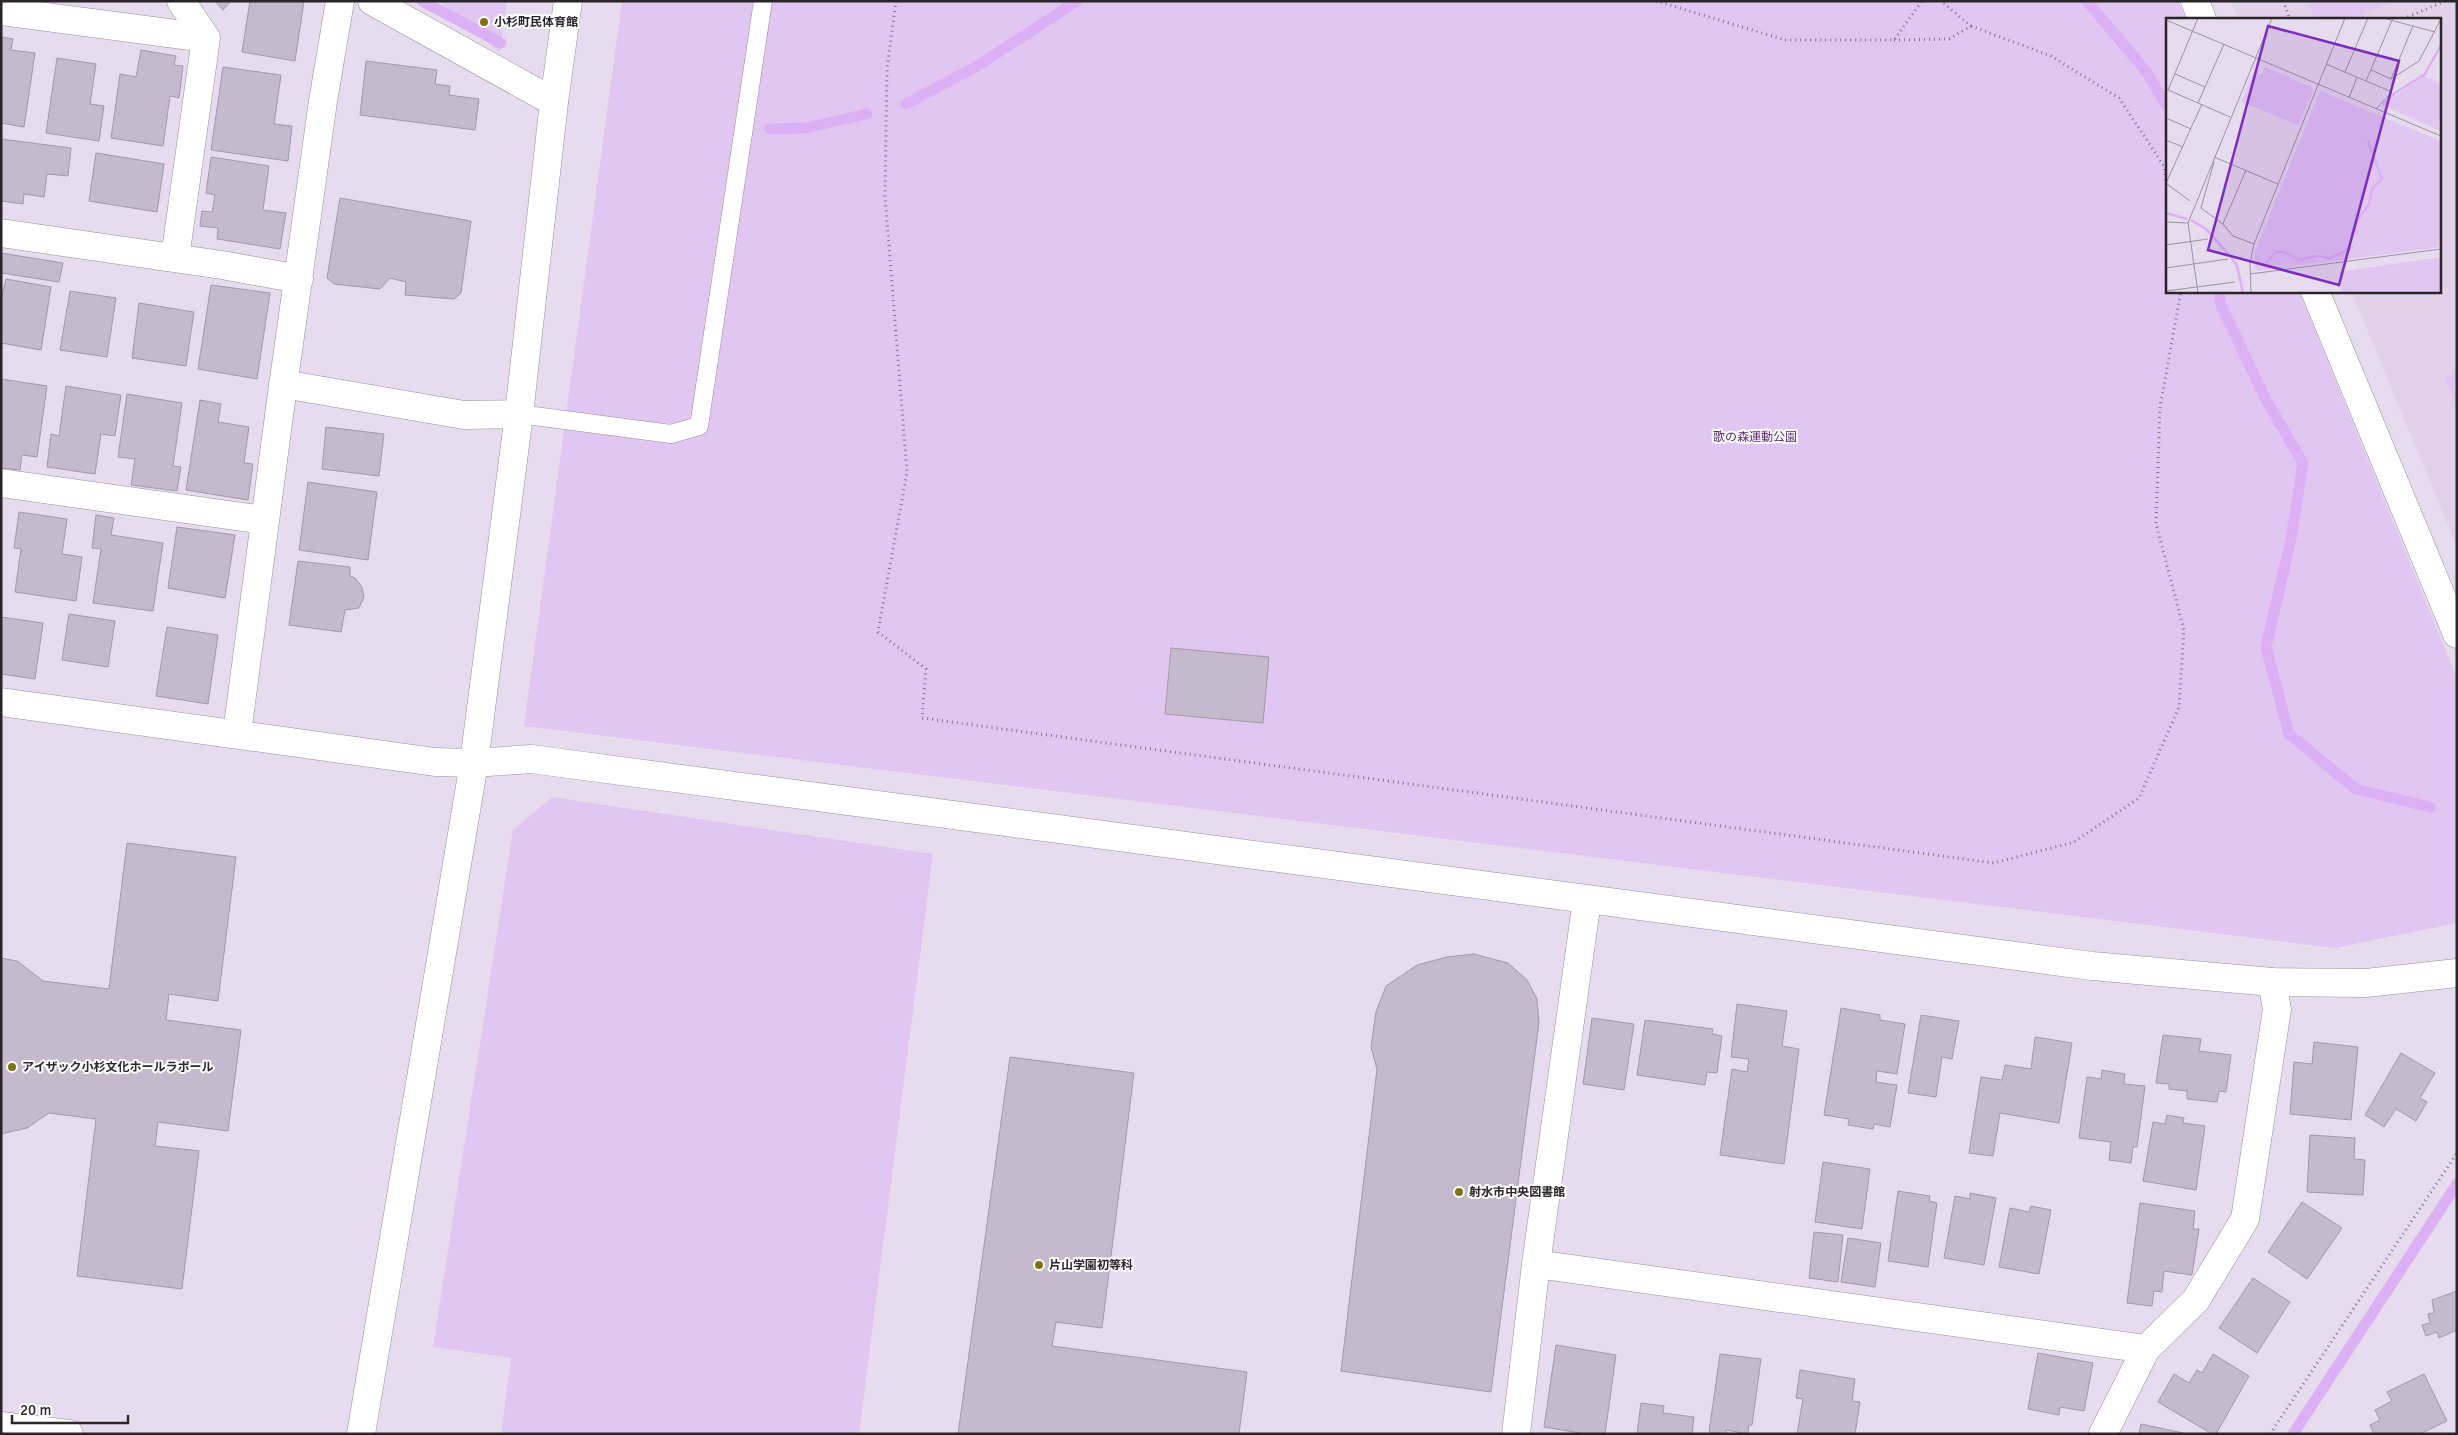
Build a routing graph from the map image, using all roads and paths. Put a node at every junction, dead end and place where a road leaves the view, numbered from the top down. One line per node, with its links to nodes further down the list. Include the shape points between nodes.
1 (181, 1): 18 (street)
2 (340, 1): 24 (street)
3 (372, 1): 20 (street)
4 (568, 1): 20 (street)
5 (763, 1): 28 (lane, via 699,426 671,434)
6 (896, 1): 25 (path, via 887,68 885,196 907,472 878,632 926,670 922,718 1994,863 2074,842 2139,798 2179,707 2184,630 2156,524 2160,407)
7 (1656, 1): 19 (path, via 1785,40)
8 (1922, 1): 19 (path)
9 (1941, 1): 17 (path)
10 (2195, 1): 14 (street)
11 (2283, 1): 15 (path)
12 (2445, 1): 16 (path)
13 (1, 12): 18 (street)
14 (2202, 18)
15 (2290, 18)
16 (2405, 18)
17 (1971, 26): 19 (path, via 1949,39); 21 (path, via 2051,56 2119,98 2164,166)
18 (206, 38): 23 (street)
19 (1894, 40)
20 (554, 102): 28 (street)
21 (2166, 179)
22 (1, 233): 23 (street)
23 (175, 258): 24 (street)
24 (299, 279): 27 (street)
25 (2181, 292)
26 (2315, 292): 31 (street)
27 (283, 384): 28 (street, via 464,415); 30 (street)
28 (519, 414): 34 (street)
29 (1, 483): 30 (street)
30 (264, 520): 33 (street)
31 (2457, 634)
32 (1, 702): 33 (street)
33 (237, 733): 34 (street, via 435,762)
34 (474, 763): 35 (street, via 531,759); 43 (street)
35 (1587, 900): 37 (street, via 2092,966); 39 (street)
36 (2457, 973): 37 (street, via 2366,983)
37 (2272, 982): 40 (street, via 2277,1009 2245,1219 2196,1300)
38 (2457, 1153): 46 (path)
39 (1536, 1264): 40 (street); 44 (street)
40 (2146, 1349): 45 (street)
41 (1, 1426): 42 (street)
42 (69, 1434)
43 (362, 1434)
44 (1516, 1434)
45 (2103, 1434)
46 (2270, 1434)

